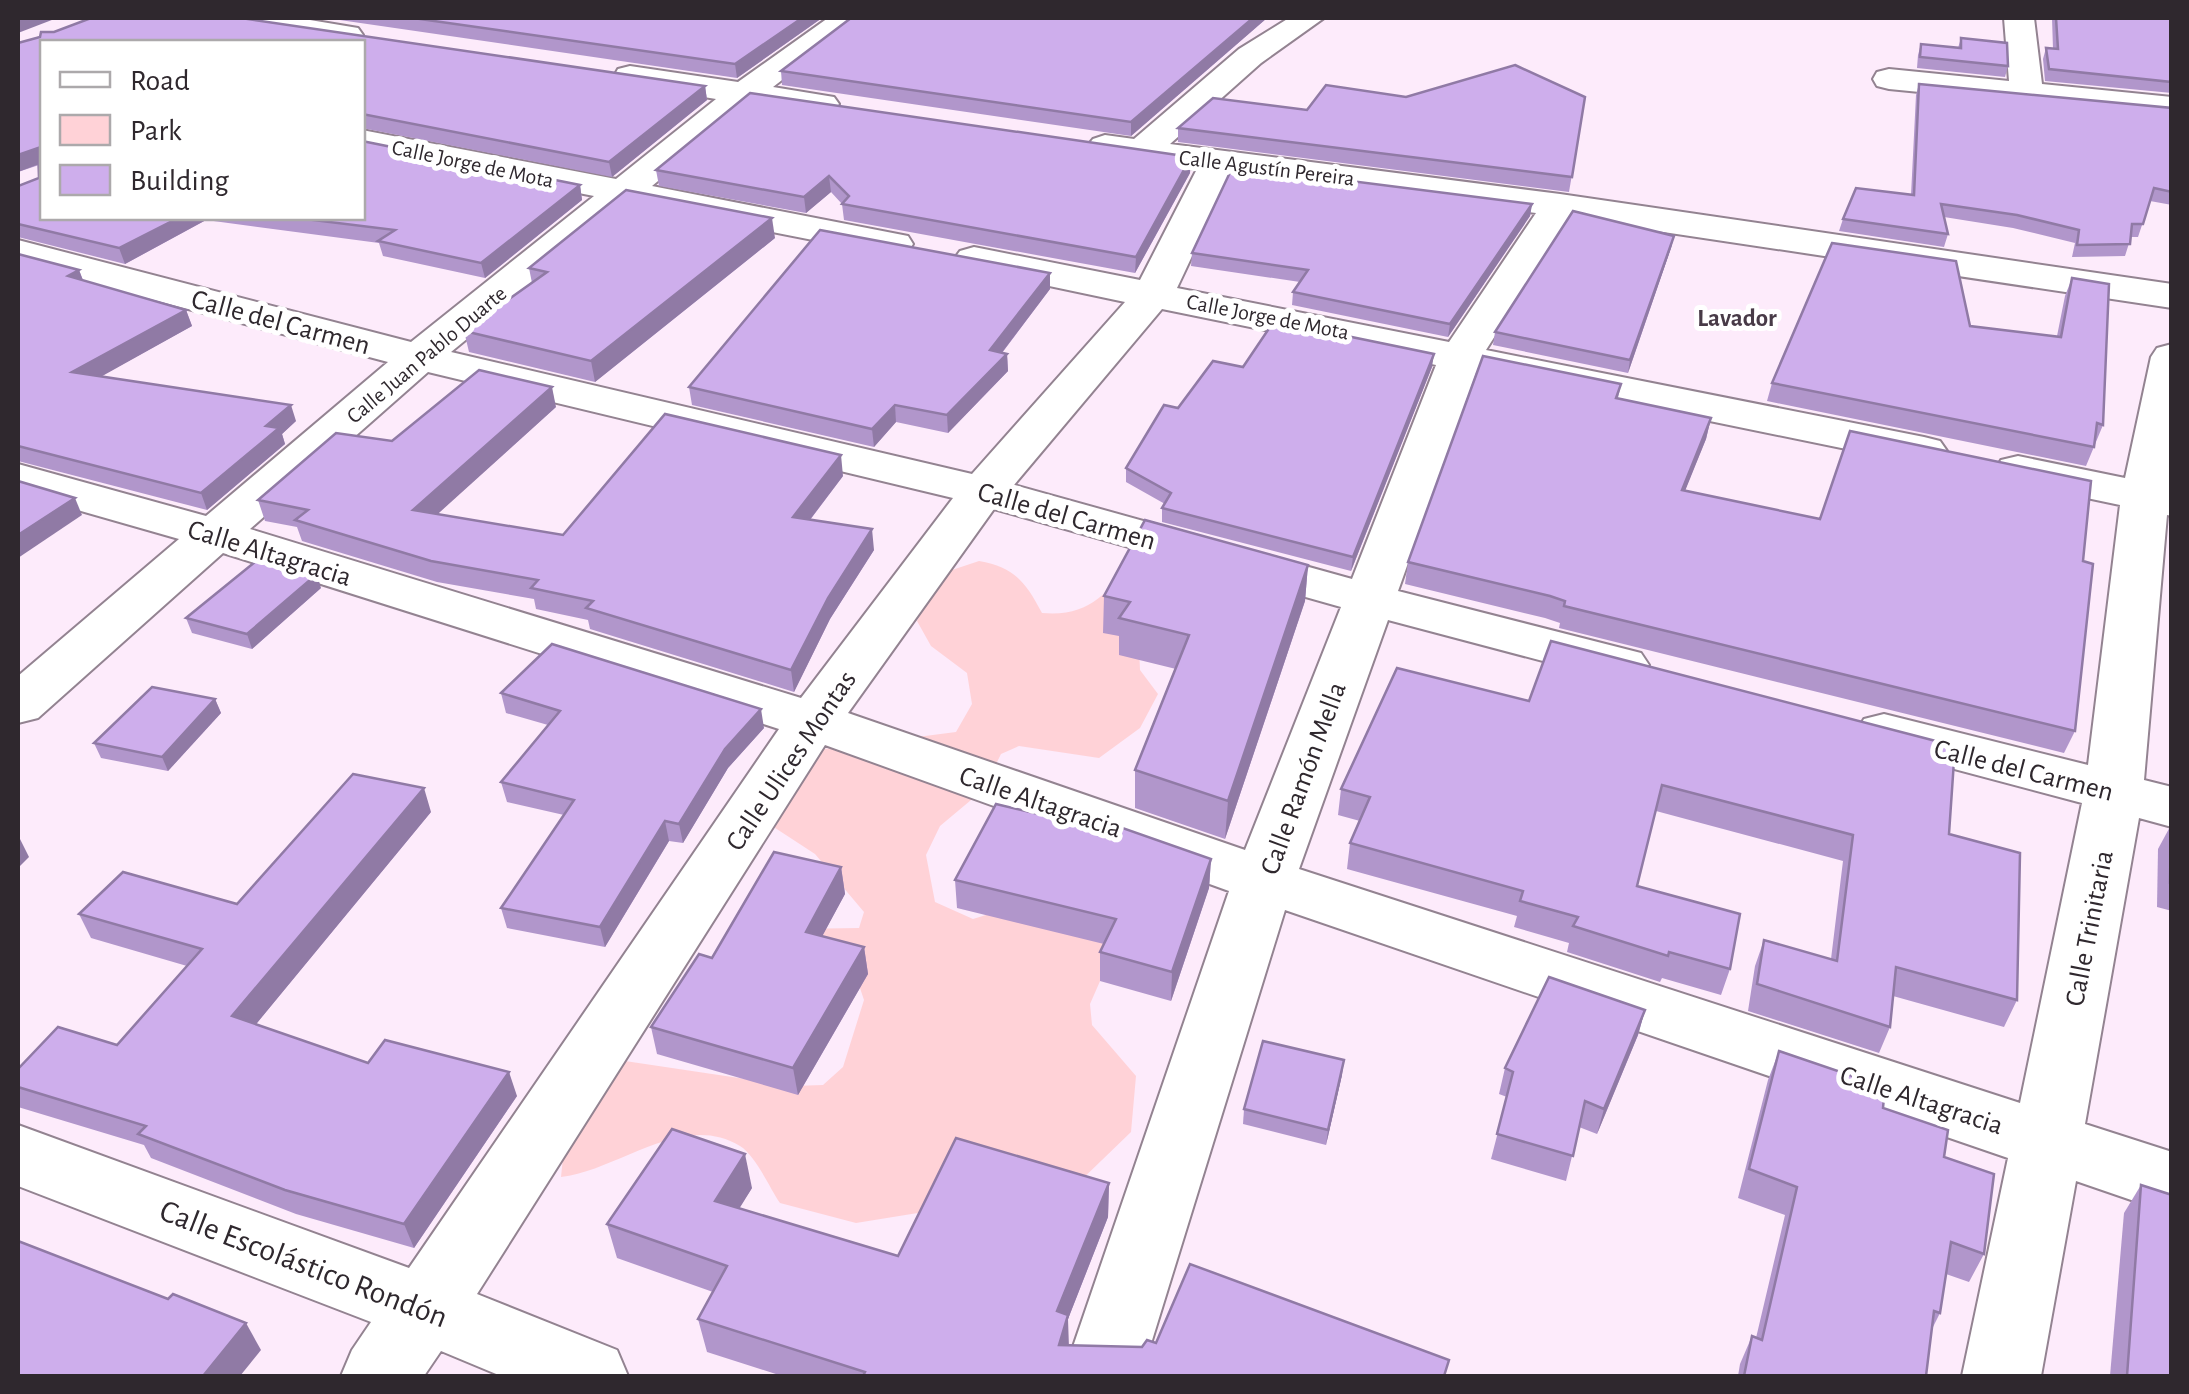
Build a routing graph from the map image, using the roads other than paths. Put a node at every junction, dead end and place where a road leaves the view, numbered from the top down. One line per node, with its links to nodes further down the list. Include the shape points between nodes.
1 (245, 18): 7 (street)
2 (847, 18): 10 (street, Calle Juan Pablo Duarte)
3 (1250, 18): 5 (street)
4 (2019, 18): 11 (street)
5 (1299, 22): 16 (street)
6 (378, 28): 7 (street)
7 (332, 38)
8 (591, 70): 10 (street)
9 (1890, 79): 11 (street)
10 (744, 92): 13 (street); 18 (street, Calle Juan Pablo Duarte)
11 (2026, 92): 12 (street)
12 (2172, 107)
13 (863, 110)
14 (365, 141): 18 (street, Calle Jorge de Mota)
15 (1081, 143): 16 (street, Calle Agustín Pereira)
16 (1140, 152): 17 (street, Calle Agustín Pereira)
17 (1220, 160): 19 (street, Calle Agustín Pereira); 21 (street, Calle Ulices Montas)
18 (624, 194): 21 (street, Calle Jorge de Mota); 24 (street, Calle Juan Pablo Duarte)
19 (1560, 206): 22 (street, Calle Agustín Pereira); 23 (street, Calle Ramón Mella)
20 (18, 252): 24 (street, Calle del Carmen)
21 (1154, 293): 23 (street, Calle Jorge de Mota); 27 (street, Calle Ulices Montas)
22 (2172, 296)
23 (1462, 354): 28 (street, Calle Jorge de Mota); 30 (street, Calle Ramón Mella)
24 (419, 357): 27 (street, Calle del Carmen); 29 (street, Calle Juan Pablo Duarte)
25 (2172, 357): 28 (street, Calle Trinitaria)
26 (18, 478): 29 (street, Calle Altagracia)
27 (983, 490): 30 (street, Calle del Carmen); 33 (street, Calle Ulices Montas)
28 (2158, 499): 35 (street, Calle Trinitaria)
29 (214, 534): 32 (street, Calle Juan Pablo Duarte); 33 (street, Calle Altagracia)
30 (1368, 599): 31 (street, Calle del Carmen); 37 (street, Calle Ramón Mella)
31 (1674, 678)
32 (18, 706)
33 (814, 721): 37 (street, Calle Altagracia); 41 (street, Calle Ulices Montas)
34 (1846, 723): 35 (street, Calle del Carmen)
35 (2114, 792): 36 (street, Calle del Carmen); 38 (street, Calle Trinitaria)
36 (2172, 807)
37 (1264, 880): 38 (street, Calle Altagracia); 44 (street, Calle Ramón Mella)
38 (2046, 1140): 40 (street, Calle Altagracia); 45 (street, Calle Trinitaria)
39 (18, 1155): 41 (street, Calle Escolástico Rondón)
40 (2172, 1183)
41 (427, 1309): 42 (street, Calle Ulices Montas); 43 (street, Calle Escolástico Rondón)
42 (380, 1376)
43 (589, 1376)
44 (1102, 1376)
45 (2002, 1376)

